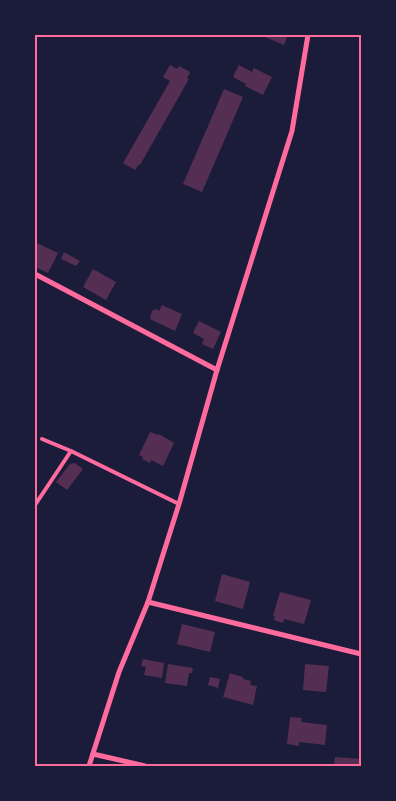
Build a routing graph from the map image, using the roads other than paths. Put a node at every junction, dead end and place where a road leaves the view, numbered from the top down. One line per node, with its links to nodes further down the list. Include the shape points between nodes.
1 (308, 35): 3 (street, via 292,131)
2 (35, 274): 3 (street)
3 (217, 370): 6 (street)
4 (42, 439): 5 (lane)
5 (71, 451): 6 (lane); 7 (lane)
6 (180, 504): 8 (street)
7 (35, 505)
8 (148, 602): 9 (street); 10 (street, via 119,672)
9 (361, 654)
10 (94, 754): 11 (street); 12 (street)
11 (89, 766)
12 (146, 766)

